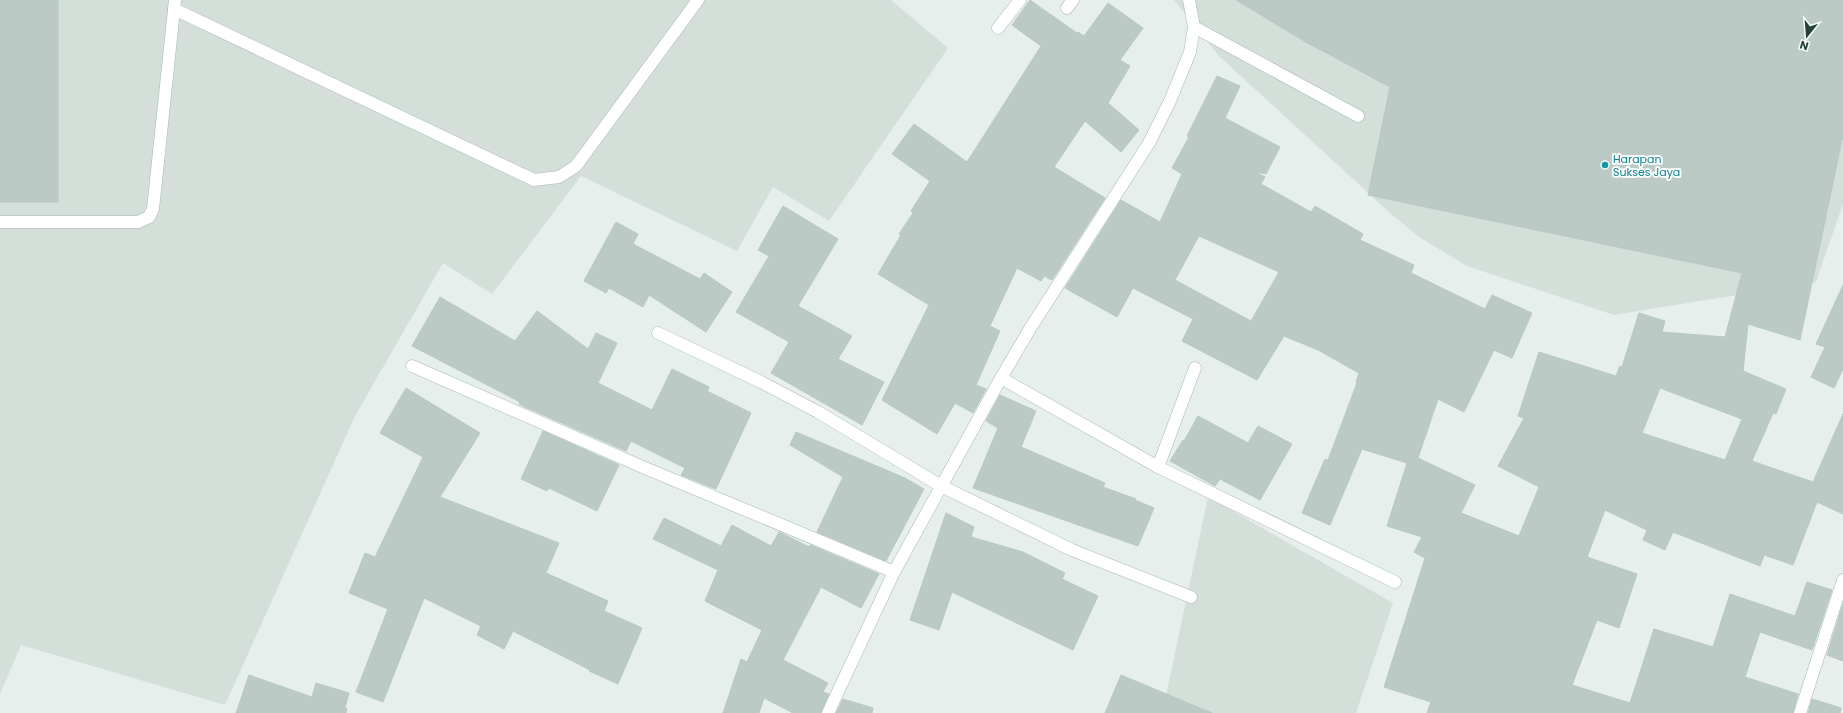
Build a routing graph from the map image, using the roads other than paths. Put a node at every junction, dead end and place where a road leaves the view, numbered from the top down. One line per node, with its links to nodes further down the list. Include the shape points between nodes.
1 (698, 0): 4 (street, via 576,166 558,177 534,180)
2 (1020, 0): 6 (street)
3 (1189, 0): 5 (street)
4 (174, 4): 8 (street, via 153,209 149,218 138,222)
5 (1194, 27): 7 (street); 12 (street, via 1190,52 1149,143)
6 (998, 28)
7 (1358, 116)
8 (0, 222)
9 (658, 333): 14 (street, via 818,412)
10 (412, 366): 15 (street, via 652,471)
11 (1195, 368): 13 (street)
12 (1001, 378): 13 (street); 14 (street)
13 (1158, 467): 17 (street)
14 (941, 486): 15 (street); 18 (street, via 1072,550)
15 (894, 572): 19 (street)
16 (1843, 580): 20 (street)
17 (1395, 582)
18 (1191, 597)
19 (828, 713)
20 (1800, 713)

